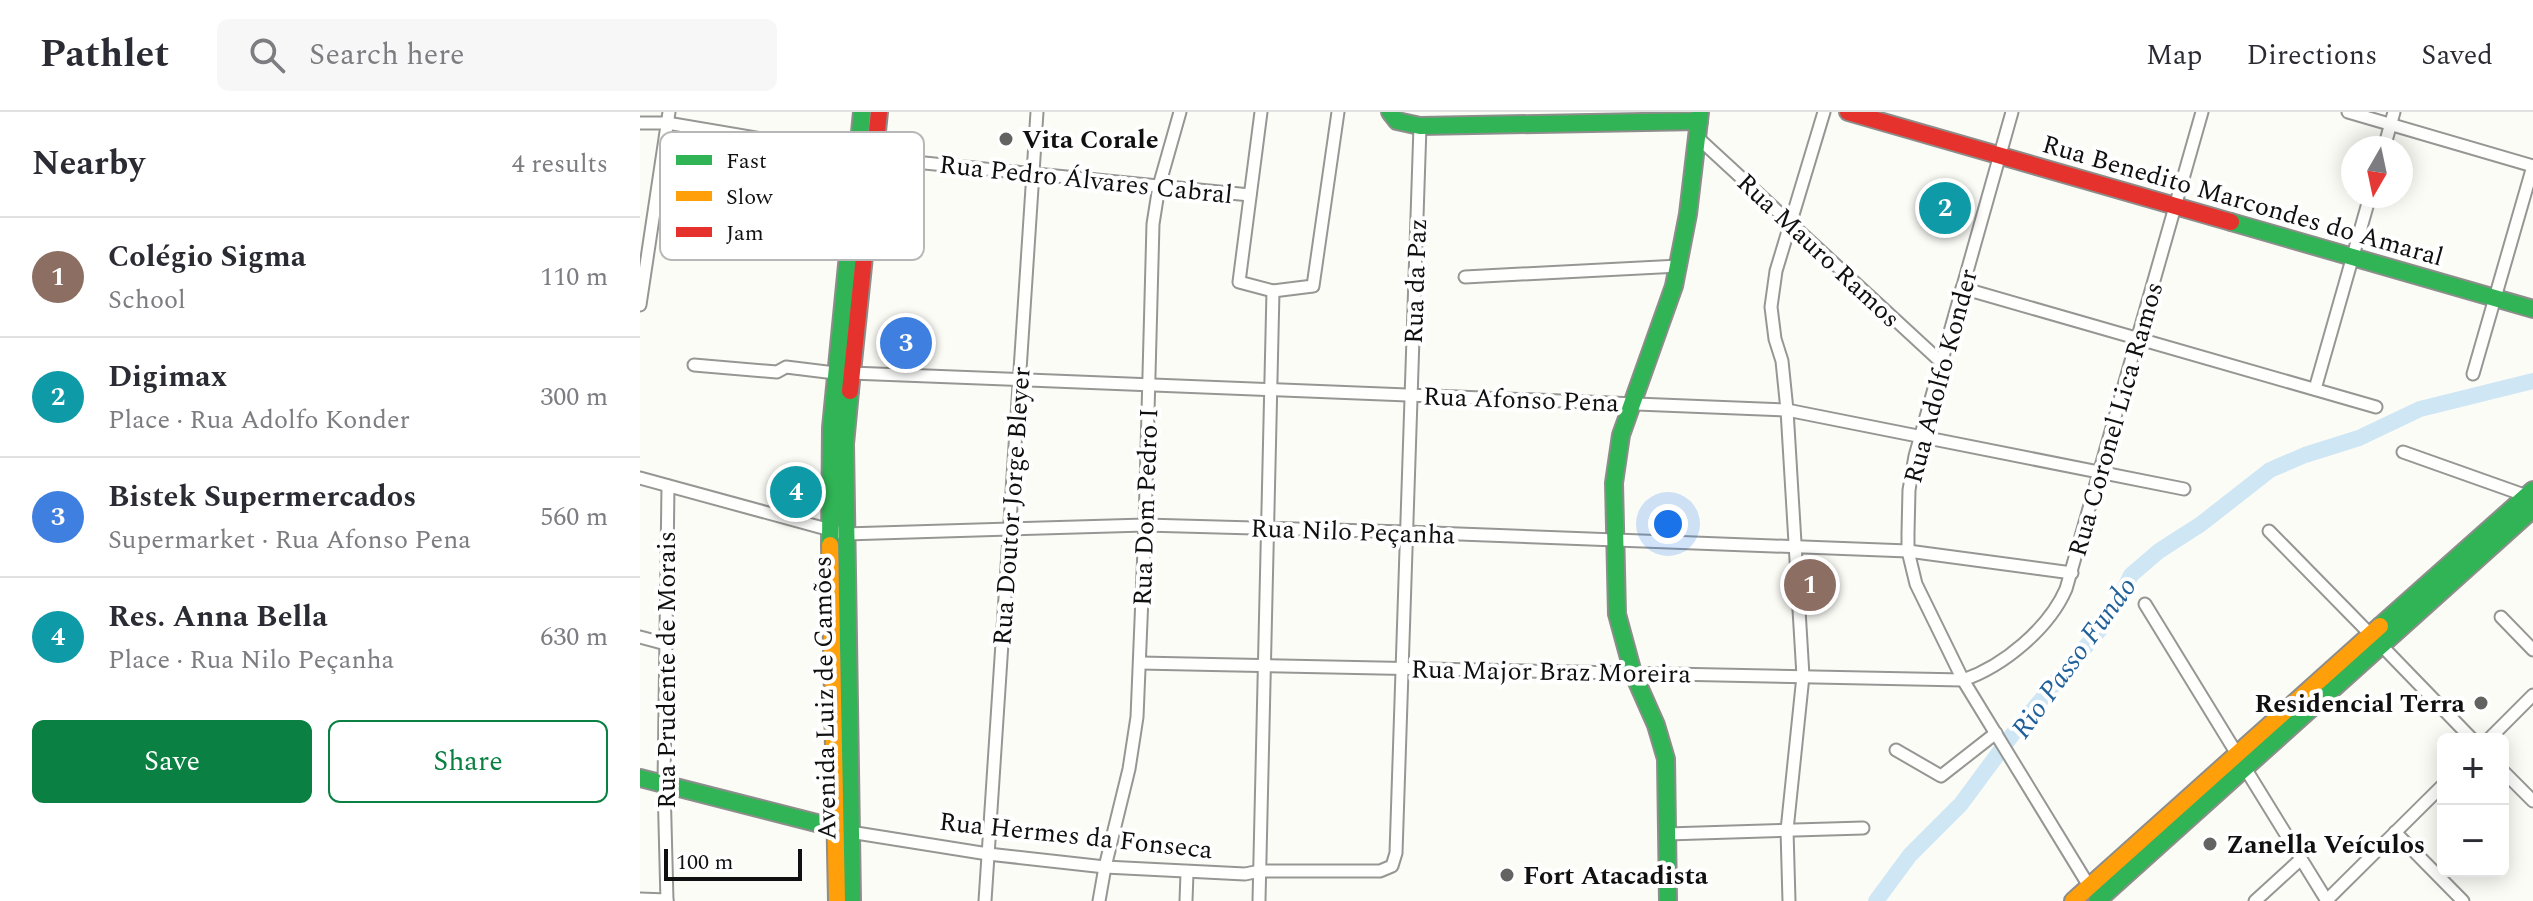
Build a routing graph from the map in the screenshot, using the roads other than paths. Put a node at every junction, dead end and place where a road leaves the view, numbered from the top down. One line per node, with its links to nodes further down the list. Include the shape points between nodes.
1 (862, 112): 20 (main road, Avenida Luiz de Camões)
2 (879, 112): 21 (main road, Avenida Luiz de Camões)
3 (1037, 112): 27 (street, Rua Doutor Jorge Bleyer)
4 (1180, 112): 28 (street, Rua Dom Pedro I)
5 (1261, 112): 29 (street)
6 (1338, 112): 38 (street, via 1313,286)
7 (1390, 112): 18 (main road, via 1397,121)
8 (1824, 112): 32 (street)
9 (2012, 112): 23 (street, Rua Adolfo Konder)
10 (2202, 112): 30 (street, Rua Coronel Lica Ramos)
11 (2348, 112): 17 (street)
12 (2394, 112): 17 (street)
13 (1855, 113): 23 (main road, Rua Benedito Marcondes do Amaral)
14 (668, 117): 15 (street, Rua Pedro Álvares Cabral); 19 (street, Rua Pedro Álvares Cabral)
15 (640, 123)
16 (1699, 123): 18 (main road); 32 (street, Rua Mauro Ramos); 35 (main road)
17 (2391, 124): 22 (street); 25 (street)
18 (1420, 126): 51 (street, Rua da Paz)
19 (744, 132)
20 (864, 132)
21 (873, 132)
22 (2388, 136)
23 (2000, 156): 30 (main road, Rua Benedito Marcondes do Amaral); 37 (street, Rua Adolfo Konder)
24 (924, 162): 27 (street, Rua Pedro Álvares Cabral)
25 (2533, 166): 39 (street)
26 (660, 171): 40 (street)
27 (1033, 174): 28 (street, Rua Pedro Álvares Cabral); 47 (street, Rua Doutor Jorge Bleyer)
28 (1159, 186): 29 (street, Rua Pedro Álvares Cabral); 48 (street, Rua Dom Pedro I)
29 (1250, 195): 38 (street, via 1239,282)
30 (2176, 206): 33 (main road, Rua Benedito Marcondes do Amaral); 42 (street, Rua Coronel Lica Ramos)
31 (2367, 208): 33 (street)
32 (1790, 223): 43 (street, Rua Mauro Ramos); 54 (street, via 1771,307)
33 (2353, 257): 39 (main road, Rua Benedito Marcondes do Amaral); 49 (street)
34 (855, 260): 45 (main road, Avenida Luiz de Camões)
35 (1679, 266): 36 (street); 52 (main road)
36 (1465, 277)
37 (1962, 288): 42 (street); 43 (street, Rua Adolfo Konder)
38 (1273, 291): 50 (street)
39 (2495, 298): 41 (main road, Rua Benedito Marcondes do Amaral); 46 (street)
40 (640, 305)
41 (2533, 309)
42 (2138, 338): 49 (street); 57 (street, Rua Coronel Lica Ramos)
43 (1941, 362): 55 (street, Rua Adolfo Konder)
44 (694, 365): 45 (street, Rua Afonso Pena)
45 (843, 373): 47 (street, Rua Afonso Pena); 66 (main road, Avenida Luiz de Camões, via 831,428)
46 (2473, 374)
47 (1019, 380): 48 (street, Rua Afonso Pena); 64 (street, Rua Doutor Jorge Bleyer)
48 (1148, 385): 50 (street, Rua Afonso Pena); 62 (street, Rua Dom Pedro I)
49 (2315, 389): 53 (street)
50 (1271, 390): 51 (street, Rua Afonso Pena); 63 (street)
51 (1411, 395): 52 (street, Rua Afonso Pena); 67 (street, Rua da Paz)
52 (1631, 404): 54 (street, Rua Afonso Pena); 68 (main road, via 1616,459)
53 (2376, 407)
54 (1787, 410): 55 (street, Rua Afonso Pena); 69 (street)
55 (1920, 437): 57 (street, Rua Afonso Pena); 70 (street, Rua Adolfo Konder, via 1909,490)
56 (2403, 452): 61 (street)
57 (2100, 472): 60 (street, Rua Afonso Pena); 71 (street, Rua Coronel Lica Ramos)
58 (640, 478): 59 (street, Rua Nilo Peçanha)
59 (668, 486): 66 (street, Rua Nilo Peçanha); 76 (street, Rua Prudente de Morais)
60 (2184, 489)
61 (2531, 498): 75 (main road)
62 (1145, 525): 63 (street, Rua Nilo Peçanha); 64 (street, Rua Nilo Peçanha); 78 (street, Rua Dom Pedro I)
63 (1267, 528): 67 (street, Rua Nilo Peçanha); 79 (street)
64 (1009, 529): 66 (street, Rua Nilo Peçanha); 100 (street, Rua Doutor Jorge Bleyer)
65 (2269, 531): 75 (street)
66 (838, 532): 96 (main road, Avenida Luiz de Camões)
67 (1406, 532): 68 (street, Rua Nilo Peçanha); 80 (street, Rua da Paz)
68 (1613, 540): 69 (street, Rua Nilo Peçanha); 81 (main road, via 1617,614)
69 (1797, 547): 70 (street, Rua Nilo Peçanha); 82 (street)
70 (1908, 551): 71 (street, Rua Nilo Peçanha); 83 (street, Rua Adolfo Konder, via 1920,592)
71 (2072, 573): 83 (street, Rua Coronel Lica Ramos, via 2059,605 2038,631 1993,666)
72 (2145, 604): 89 (street)
73 (2501, 617): 77 (street)
74 (640, 637): 76 (street)
75 (2376, 640): 85 (street); 89 (main road)
76 (666, 644): 92 (street, Rua Prudente de Morais)
77 (2533, 650)
78 (1140, 663): 79 (street, Rua Major Braz Moreira); 103 (street, Rua Dom Pedro I, via 1134,744)
79 (1264, 666): 80 (street, Rua Major Braz Moreira); 104 (street)
80 (1402, 668): 81 (street, Rua Major Braz Moreira); 102 (street, Rua da Paz)
81 (1633, 673): 82 (street, Rua Major Braz Moreira); 99 (main road, via 1663,742)
82 (1803, 676): 83 (street, Rua Major Braz Moreira); 97 (street)
83 (1963, 680): 87 (street, Rua Adolfo Konder)
84 (2533, 695): 86 (street)
85 (2466, 733)
86 (2495, 733)
87 (2002, 743): 88 (street, via 1941,776); 106 (street, Rua Adolfo Konder)
88 (1896, 750)
89 (2241, 761): 101 (street); 106 (main road)
90 (2509, 777): 94 (street)
91 (640, 778): 92 (main road, Rua Hermes da Fonseca)
92 (664, 784): 96 (main road, Rua Hermes da Fonseca); 108 (street, Rua Prudente de Morais)
93 (2437, 791): 98 (street)
94 (2533, 801)
95 (1863, 828): 97 (street)
96 (843, 830): 100 (street, Rua Hermes da Fonseca); 109 (main road, Avenida Luiz de Camões); 110 (main road, Avenida Luiz de Camões)
97 (1787, 830): 99 (street); 116 (street)
98 (2395, 832): 119 (street); 120 (street)
99 (1667, 834): 115 (main road)
100 (988, 854): 103 (street, Rua Hermes da Fonseca); 111 (street, Rua Doutor Jorge Bleyer)
101 (2301, 859): 118 (street); 119 (street)
102 (1392, 866): 104 (street, Rua Hermes da Fonseca, via 1380,871)
103 (1105, 867): 105 (street, Rua Hermes da Fonseca); 112 (street, Rua Dom Pedro I)
104 (1260, 871): 105 (street, Rua Hermes da Fonseca); 114 (street)
105 (1187, 873): 113 (street)
106 (2096, 897): 117 (main road)
107 (640, 899): 108 (street)
108 (667, 901)
109 (837, 901)
110 (852, 901)
111 (985, 901)
112 (1099, 901)
113 (1186, 901)
114 (1259, 901)
115 (1668, 901)
116 (1789, 901)
117 (2073, 901)
118 (2255, 901)
119 (2327, 901)
120 (2463, 901)

